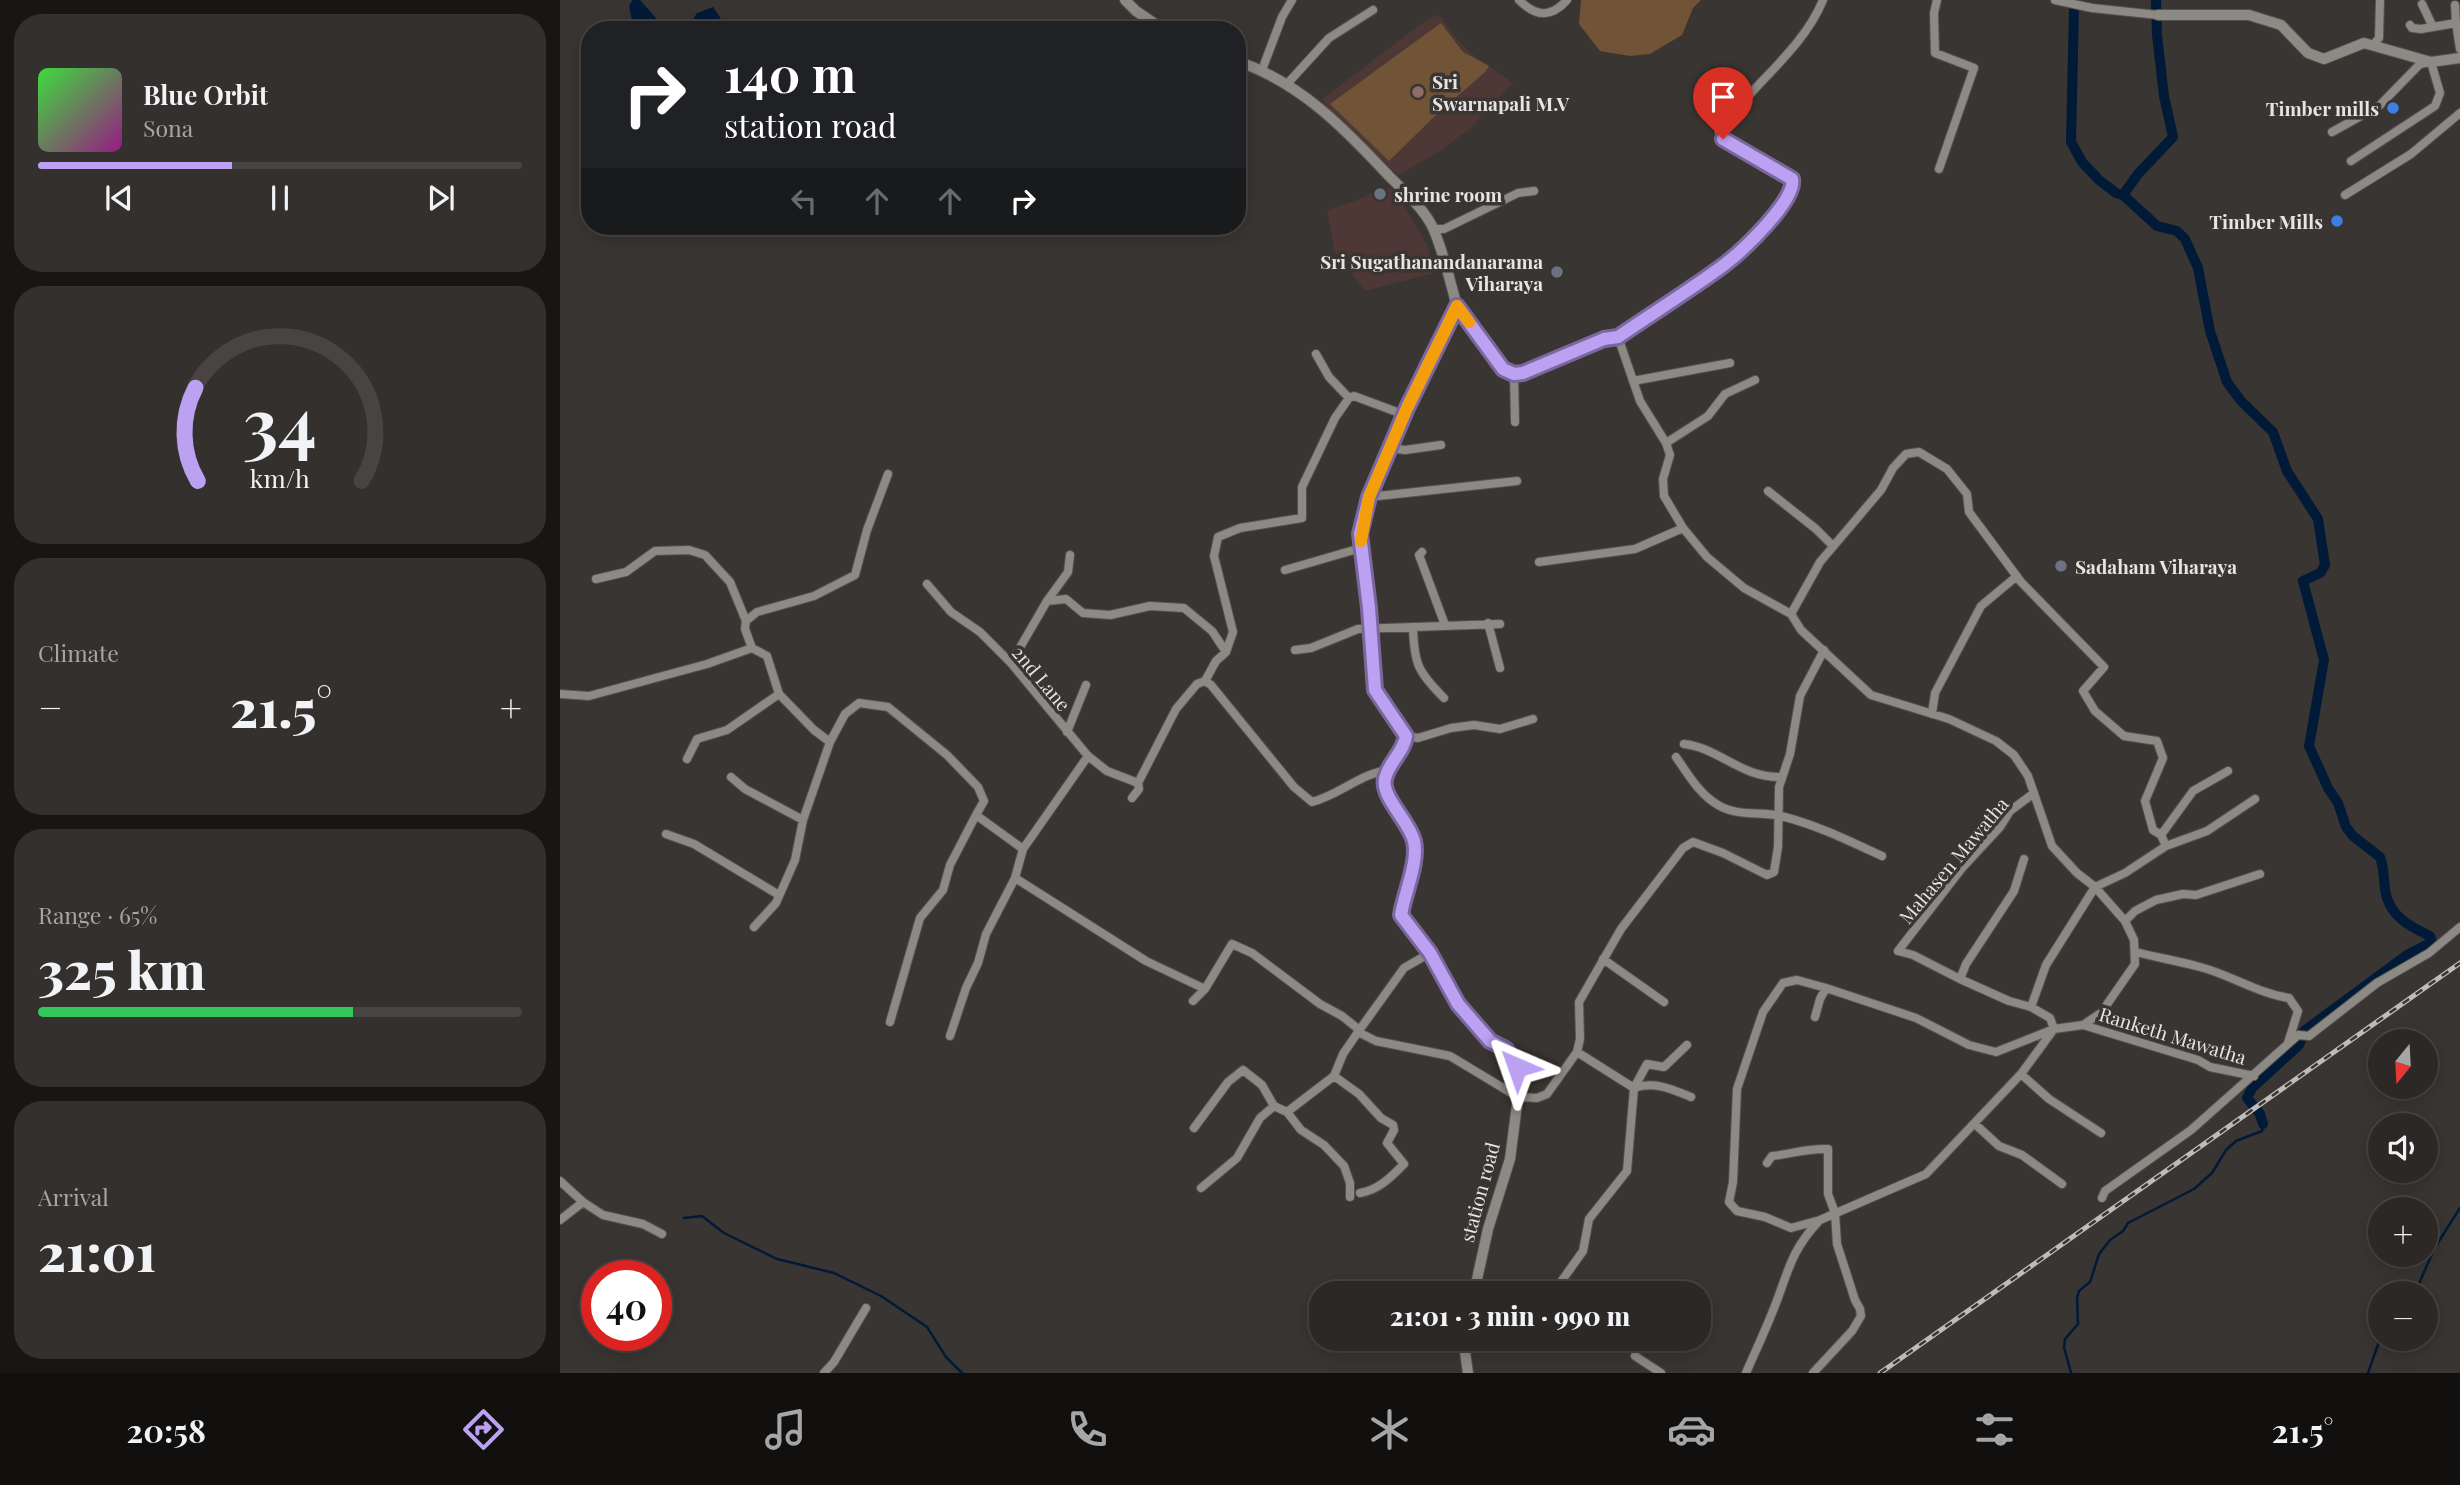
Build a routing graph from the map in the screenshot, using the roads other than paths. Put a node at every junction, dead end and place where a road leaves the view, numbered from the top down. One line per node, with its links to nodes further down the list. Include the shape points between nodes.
1 (1125, 0): 13 (street)
2 (1292, 0): 22 (street)
3 (1519, 0): 4 (street, via 1529,10 1545,14)
4 (1567, 0)
5 (1823, 0): 32 (street, via 1793,46 1719,132 1723,139 1792,179 1791,194 1727,263)
6 (1937, 0): 27 (street, via 1935,53 1974,68)
7 (2055, 0): 12 (street)
8 (2379, 0): 17 (street, via 2379,38)
9 (2422, 4): 16 (street)
10 (2455, 5): 14 (street)
11 (1373, 10): 23 (street, via 1329,38)
12 (2158, 15): 17 (street, via 2249,15 2281,25 2308,53 2324,59 2364,43)
13 (1151, 21)
14 (2456, 23): 16 (street); 18 (street)
15 (2410, 25): 16 (street)
16 (2433, 27)
17 (2373, 45): 20 (street)
18 (2460, 49)
19 (2460, 58): 20 (street)
20 (2431, 62): 25 (street, via 2420,64 2379,106); 26 (street, via 2440,93 2435,106)
21 (1246, 64): 22 (street)
22 (1262, 70): 23 (street)
23 (1287, 84): 30 (street, via 1309,98 1370,155 1416,203)
24 (2460, 113): 29 (street, via 2412,154)
25 (2332, 132)
26 (2351, 161)
27 (1939, 169)
28 (1534, 191): 30 (street, via 1517,192 1444,229)
29 (2345, 195)
30 (1433, 229): 31 (street)
31 (1457, 306): 35 (street, via 1503,369); 39 (street)
32 (1618, 337): 35 (street); 37 (street)
33 (1316, 354): 38 (street)
34 (1730, 363): 37 (street)
35 (1514, 374): 40 (street)
36 (1755, 380): 41 (street, via 1725,394 1708,416)
37 (1633, 381): 41 (street)
38 (1349, 398): 39 (street); 69 (street, via 1301,487 1302,518 1241,528 1218,537 1214,556 1233,632)
39 (1405, 415): 43 (street)
40 (1515, 422)
41 (1666, 443): 48 (street, via 1670,455 1664,496)
42 (1441, 445): 43 (street)
43 (1390, 448): 47 (street)
44 (888, 474): 60 (street, via 855,575 814,596 757,612)
45 (1517, 481): 47 (street)
46 (1768, 491): 49 (street)
47 (1369, 497): 50 (street)
48 (1684, 528): 53 (street, via 1635,549); 59 (street, via 1707,556 1744,588)
49 (1833, 546): 56 (street, via 1881,490 1899,461 1906,454 1919,452 1947,469 1967,494 1969,512); 59 (street)
50 (1361, 548): 54 (street); 65 (street)
51 (1422, 552): 63 (street, via 1419,555)
52 (1070, 555): 58 (street, via 1068,572)
53 (1539, 562)
54 (1285, 570)
55 (597, 579): 60 (street, via 626,572 655,551 689,550 705,555 730,582)
56 (2019, 579): 77 (street, via 1982,606 1936,693); 98 (street, via 2104,667 2083,691 2095,711 2124,736 2157,741 2164,758 2145,801 2153,830)
57 (927, 584): 70 (street, 2nd Lane, via 951,612 980,632)
58 (1047, 601): 69 (street, via 1066,599 1083,613 1110,615 1150,606 1184,608 1212,631); 70 (street)
59 (1791, 614): 68 (street)
60 (746, 621): 66 (street)
61 (1488, 623): 62 (street); 63 (street); 71 (street)
62 (1500, 624)
63 (1445, 625): 64 (street)
64 (1413, 626): 65 (street); 76 (street, via 1413,648 1422,676)
65 (1370, 628): 67 (street); 80 (street, via 1375,690)
66 (752, 648): 74 (street, via 589,696); 75 (street, via 767,656)
67 (1295, 650)
68 (1824, 650): 77 (street, via 1871,695); 88 (street, via 1800,696)
69 (1226, 652): 72 (street)
70 (1011, 663): 79 (street, 2nd Lane)
71 (1500, 668)
72 (1205, 681): 86 (street, via 1294,787 1312,802); 90 (street, via 1176,709)
73 (1086, 685): 79 (street)
74 (560, 694)
75 (779, 694): 81 (street); 85 (street, via 727,730 697,739)
76 (1444, 698)
77 (1932, 715): 91 (street, via 1996,741 2014,755)
78 (1533, 719): 80 (street, via 1500,729 1474,725 1418,738)
79 (1067, 732): 83 (street, 2nd Lane)
80 (1406, 736): 86 (street)
81 (830, 742): 94 (street, via 845,714 859,703 888,707 978,787 984,801); 96 (street)
82 (1684, 744): 88 (street, via 1765,777)
83 (1088, 756): 90 (street, 2nd Lane, via 1107,771); 100 (street)
84 (1676, 757): 95 (street, via 1700,790 1719,806 1740,814)
85 (687, 759)
86 (1388, 770): 111 (street, station road, via 1385,790 1414,841 1401,915)
87 (2228, 771): 98 (street, via 2193,791)
88 (1782, 776): 95 (street)
89 (731, 777): 96 (street)
90 (1138, 783): 92 (street)
91 (2034, 793): 105 (street, via 2052,846); 113 (street, Mahasen Mawatha, via 2010,811 1898,951)
92 (1132, 798)
93 (2255, 799): 99 (street, via 2207,831)
94 (976, 815): 100 (street); 120 (street, via 950,864 943,890 920,918)
95 (1779, 815): 101 (street); 112 (street, via 1774,872 1767,875 1693,842 1667,865)
96 (803, 820): 106 (street, via 795,860)
97 (666, 834): 106 (street, via 694,844)
98 (2161, 835): 99 (street)
99 (2166, 846): 105 (street)
100 (1023, 849): 104 (street)
101 (1882, 856)
102 (2024, 859): 113 (street, via 2014,891)
103 (2260, 874): 107 (street, via 2196,895 2156,900)
104 (1014, 878): 115 (street, via 1146,961); 124 (street, via 986,934)
105 (2095, 887): 107 (street); 118 (street, via 2046,965)
106 (779, 895): 108 (street)
107 (2125, 921): 110 (street)
108 (754, 927)
109 (2460, 927): 126 (street, via 2309,1036 2298,1035)
110 (2136, 952): 121 (street, via 2135,964 2101,1013); 126 (street, via 2201,967 2269,995 2289,998 2298,1011)
111 (1430, 953): 123 (street, via 1404,968); 132 (street, station road, via 1458,1004 1490,1041 1506,1049 1515,1061)
112 (1603, 959): 117 (street); 127 (street, via 1579,1002)
113 (1960, 979): 118 (street)
114 (1826, 988): 119 (street); 122 (street, via 1916,1018 1969,1045 1996,1052); 149 (street, via 1797,979 1783,983 1763,1012 1737,1089 1729,1202 1737,1211 1791,1228)
115 (1205, 989): 116 (street); 123 (street, via 1232,944 1252,953)
116 (1193, 1001)
117 (1664, 1002)
118 (2031, 1007): 122 (street, via 2050,1018)
119 (1815, 1017)
120 (890, 1023)
121 (2083, 1025): 122 (street); 130 (street, Ranketh Mawatha, via 2210,1067)
122 (2054, 1029): 128 (street)
123 (1358, 1032): 129 (street); 132 (street, via 1376,1041 1450,1056)
124 (950, 1037)
125 (1687, 1045): 131 (street, via 1664,1067 1647,1064)
126 (2287, 1045): 130 (street)
127 (1577, 1052): 131 (street); 132 (street, via 1548,1094)
128 (2021, 1074): 136 (street); 138 (street)
129 (1334, 1076): 135 (street); 143 (street, via 1393,1125 1387,1143 1404,1164 1388,1181)
130 (2254, 1076): 145 (street, via 2105,1191)
131 (1634, 1088): 133 (street, via 1664,1086); 152 (street, via 1627,1171 1589,1219 1583,1251)
132 (1518, 1097): 151 (street, station road, via 1510,1159)
133 (1690, 1097)
134 (1274, 1106): 135 (street); 137 (street, via 1262,1085 1243,1070); 142 (street, via 1260,1118 1237,1158)
135 (1287, 1112): 144 (street, via 1301,1130 1324,1144 1345,1166)
136 (1975, 1124): 141 (street, via 1999,1146 2022,1154); 147 (street, via 1926,1174)
137 (1194, 1128)
138 (2101, 1133)
139 (1767, 1163): 147 (street, via 1772,1156 1806,1148 1828,1149 1828,1194)
140 (560, 1181): 146 (street)
141 (2062, 1184)
142 (1201, 1188)
143 (1360, 1193)
144 (1350, 1197)
145 (2102, 1198)
146 (583, 1202): 148 (street); 150 (street, via 603,1215 643,1224)
147 (1835, 1213): 149 (street); 160 (street, via 1837,1244 1861,1316)
148 (560, 1220)
149 (1820, 1220): 159 (street, via 1803,1238 1788,1266)
150 (662, 1234)
151 (1477, 1281)
152 (1562, 1281)
153 (866, 1308): 156 (street)
154 (1465, 1351): 157 (street)
155 (1635, 1356): 158 (street)
156 (824, 1373)
157 (1468, 1373)
158 (1661, 1373)
159 (1746, 1373)
160 (1813, 1373)

